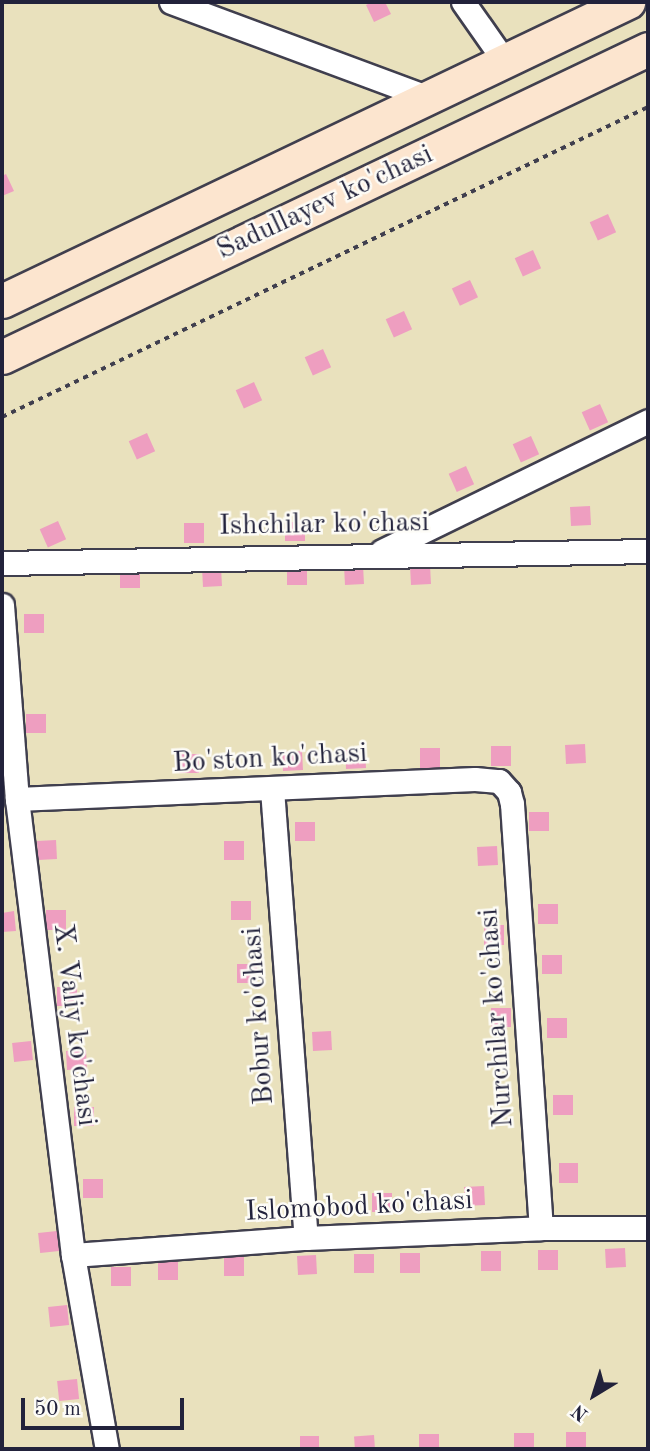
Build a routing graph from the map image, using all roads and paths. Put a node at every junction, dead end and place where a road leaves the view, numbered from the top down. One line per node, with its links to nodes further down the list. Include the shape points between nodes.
1 (172, 2): 6 (street)
2 (463, 2): 5 (street)
3 (628, 2): 5 (main road, Sadullayev ko'chasi)
4 (648, 49): 9 (main road, Sadullayev ko'chasi)
5 (503, 59): 6 (main road, Sadullayev ko'chasi)
6 (426, 97): 8 (main road, Sadullayev ko'chasi)
7 (648, 107): 10 (path)
8 (2, 302)
9 (2, 357)
10 (2, 417)
11 (648, 421): 13 (street)
12 (648, 551): 13 (street, Ishchilar ko'chasi)
13 (376, 554): 14 (street, Ishchilar ko'chasi)
14 (2, 563)
15 (2, 605): 17 (street, X. Valiy ko'chasi)
16 (272, 789): 17 (street, Bo'ston ko'chasi); 18 (street, Bo'ston ko'chasi, via 475,779 499,781); 21 (street, Bobur ko'chasi)
17 (17, 799): 22 (street, X. Valiy ko'chasi)
18 (512, 804): 19 (street, Nurchilar ko'chasi)
19 (541, 1228): 20 (street, Islomobod ko'chasi); 21 (street, Islomobod ko'chasi)
20 (648, 1228)
21 (306, 1238): 22 (street, Islomobod ko'chasi)
22 (73, 1255): 23 (street, X. Valiy ko'chasi)
23 (107, 1449)

